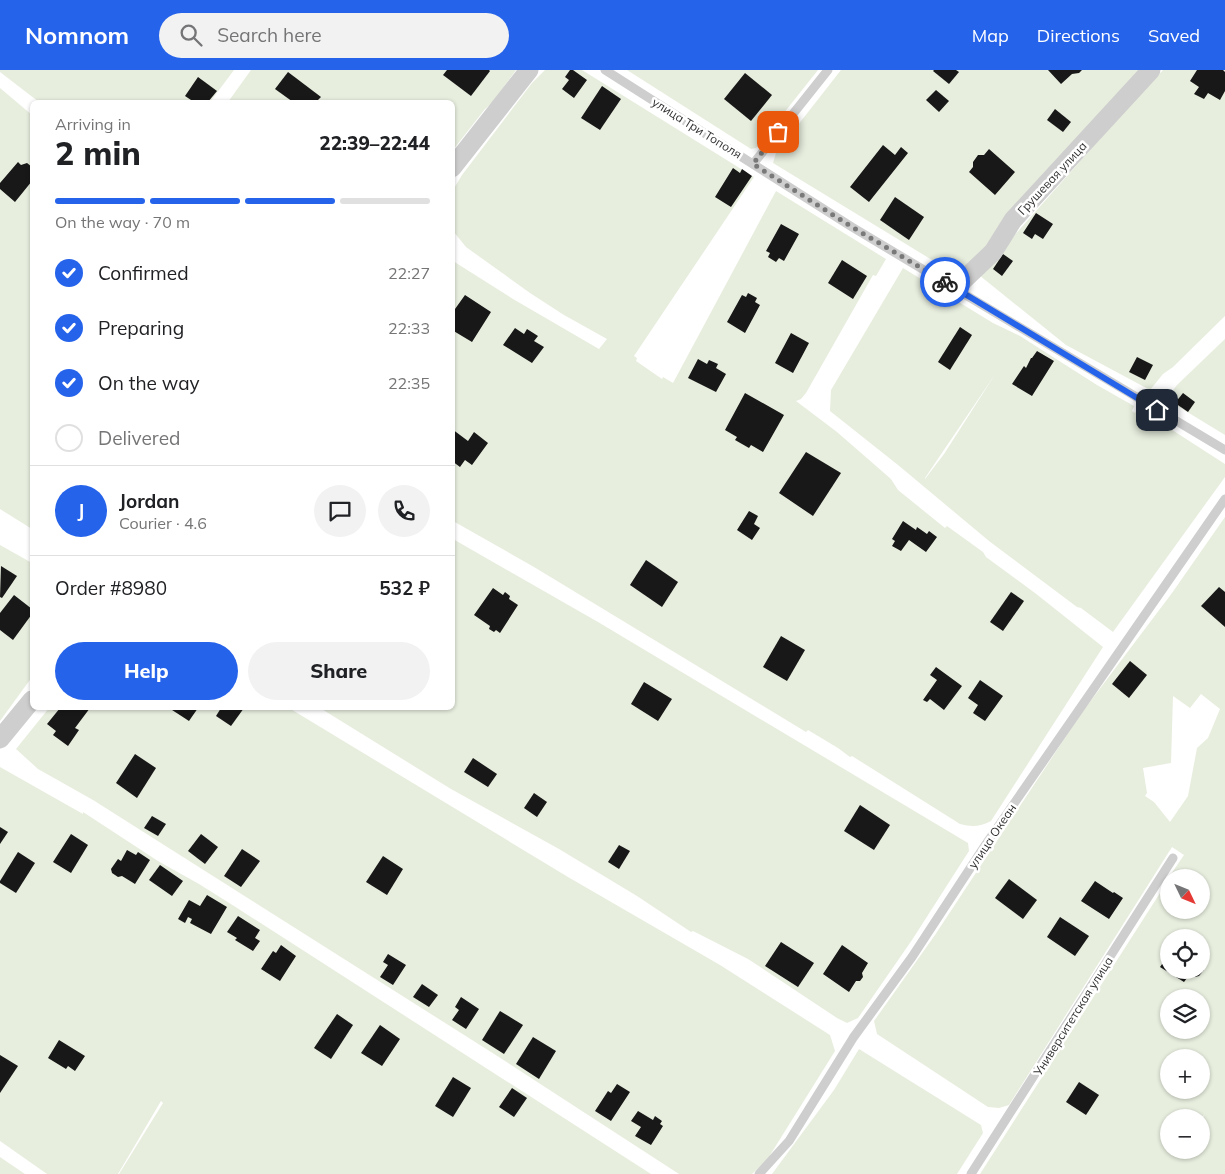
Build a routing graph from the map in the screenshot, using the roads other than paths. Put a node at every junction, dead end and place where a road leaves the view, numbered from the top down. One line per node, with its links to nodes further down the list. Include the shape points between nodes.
1 (529, 70): 5 (street)
2 (605, 70): 6 (lane, улица Три Тополя)
3 (828, 70): 6 (lane)
4 (1151, 70): 7 (street, Грушевая улица, via 1013,220 993,252)
5 (455, 164)
6 (753, 164): 7 (lane, улица Три Тополя)
7 (954, 288): 8 (lane, улица Три Тополя)
8 (1225, 450)
9 (1225, 499): 13 (lane, улица Океан, via 912,957 853,1038 789,1141)
10 (30, 702): 11 (street)
11 (0, 739)
12 (1173, 858): 14 (lane, Университетская улица)
13 (759, 1174)
14 (971, 1174)

